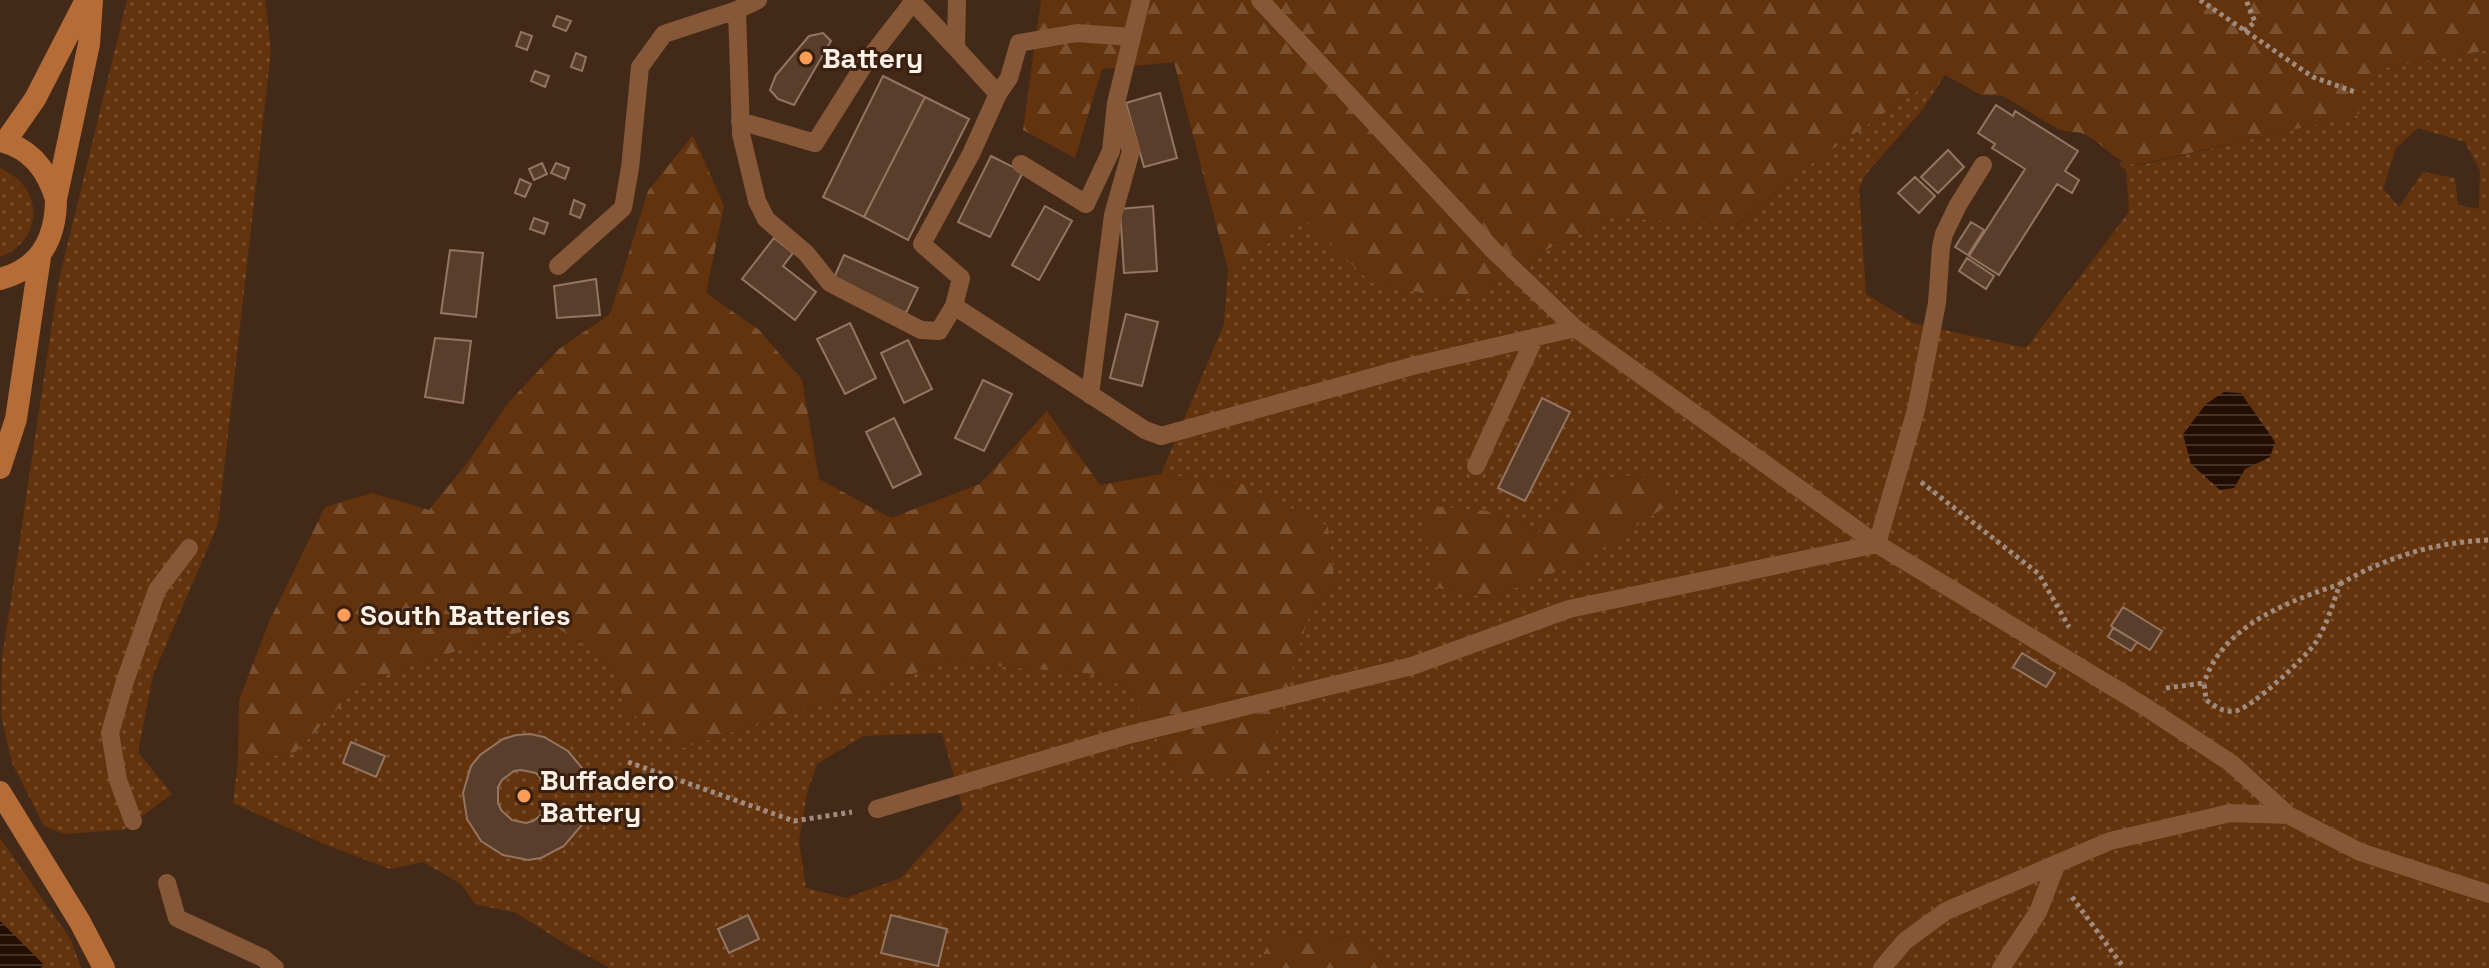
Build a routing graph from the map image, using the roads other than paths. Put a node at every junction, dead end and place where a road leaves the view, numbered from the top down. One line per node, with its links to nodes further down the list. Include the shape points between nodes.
1 (86, 0): 14 (main road, via 35,99)
2 (92, 0): 17 (main road, via 89,44)
3 (758, 0): 8 (lane)
4 (957, 0): 10 (lane)
5 (1141, 0): 9 (lane)
6 (1260, 0): 24 (lane, via 1493,250)
7 (912, 1): 10 (lane); 13 (lane, via 815,143)
8 (737, 10): 13 (lane); 21 (lane, via 664,34 640,67 623,208)
9 (1131, 37): 11 (lane, via 1077,33 1019,43 1009,78); 12 (lane)
10 (956, 48): 11 (lane)
11 (998, 94): 23 (lane, via 922,244 961,278)
12 (1116, 103): 18 (lane, via 1111,151); 19 (lane, via 1131,151)
13 (740, 121): 23 (lane, via 760,209 830,283 921,330 939,331)
14 (2, 142): 17 (main road, via 39,163)
15 (1021, 164): 18 (lane)
16 (1983, 165): 29 (lane, via 1944,234 1916,410)
17 (56, 199): 20 (main road, via 54,229)
18 (1086, 204): 19 (lane)
19 (1113, 215): 26 (lane)
20 (40, 257): 22 (main road); 28 (main road, via 16,419)
21 (558, 266)
22 (0, 279)
23 (954, 306): 26 (lane)
24 (1575, 328): 25 (lane); 29 (lane)
25 (1535, 337): 26 (lane, via 1161,436); 27 (lane)
26 (1090, 395)
27 (1476, 466)
28 (0, 468)
29 (1877, 544): 32 (lane, via 1569,609 1412,666 1124,736); 33 (lane, via 2231,763)
30 (189, 548): 34 (lane, via 157,590 110,733 118,780)
31 (0, 792): 38 (main road)
32 (877, 809)
33 (2288, 815): 35 (lane, via 2230,813 2110,841); 37 (lane, via 2360,852)
34 (133, 821)
35 (2057, 863): 40 (lane, via 1946,911 1905,941); 41 (lane, via 2038,912)
36 (167, 883): 39 (lane, via 177,918)
37 (2489, 894)
38 (104, 968)
39 (275, 968)
40 (1882, 968)
41 (2001, 968)

